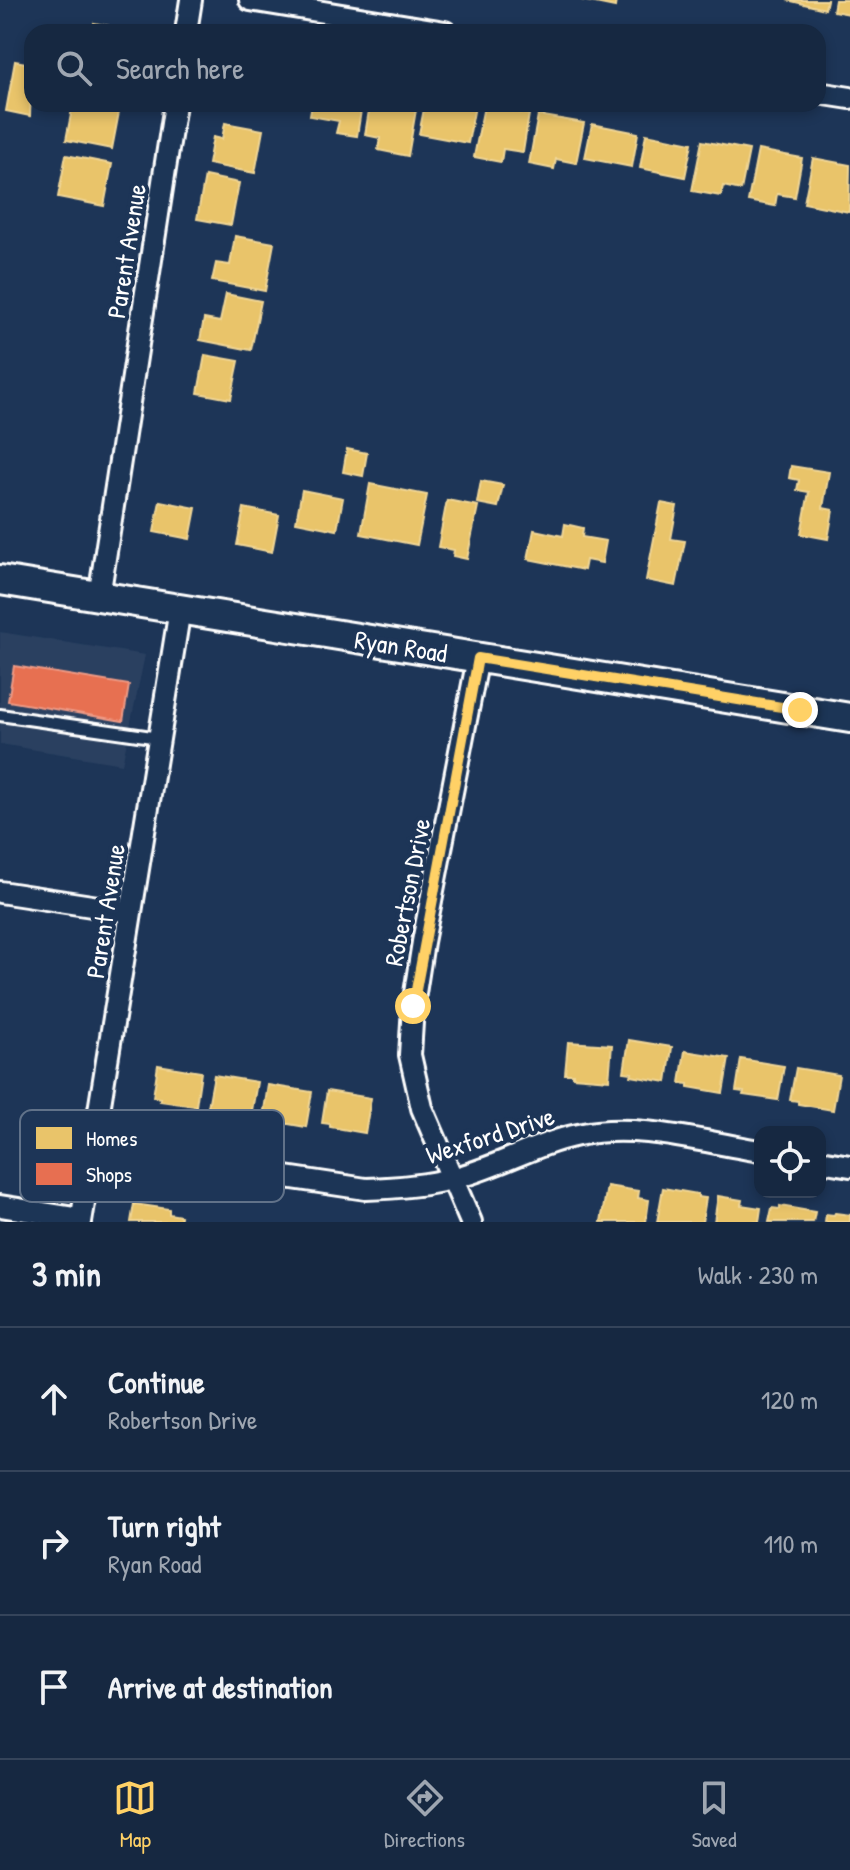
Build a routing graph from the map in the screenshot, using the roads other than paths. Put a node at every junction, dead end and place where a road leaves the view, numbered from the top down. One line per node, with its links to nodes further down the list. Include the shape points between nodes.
1 (191, 0): 3 (street)
2 (250, 0): 4 (street)
3 (187, 24)
4 (396, 24)
5 (826, 94): 6 (street)
6 (850, 98)
7 (174, 112): 9 (street, Parent Avenue)
8 (0, 583): 9 (main road, Ryan Road)
9 (99, 597): 10 (main road, Ryan Road)
10 (180, 609): 11 (main road, Ryan Road); 14 (street, Parent Avenue)
11 (478, 658): 13 (main road, Ryan Road); 22 (street, Robertson Drive, via 423,942 410,1055 422,1108)
12 (0, 715): 14 (lane)
13 (850, 718)
14 (159, 738): 16 (street, Parent Avenue)
15 (0, 892): 16 (street)
16 (131, 912): 17 (street, Parent Avenue)
17 (99, 1110)
18 (754, 1150): 22 (street, Wexford Drive, via 620,1131 580,1134)
19 (826, 1162): 20 (street)
20 (850, 1166)
21 (284, 1177): 22 (street, Wexford Drive, via 366,1189)
22 (453, 1179): 25 (street, Robertson Drive)
23 (0, 1206): 24 (street)
24 (81, 1220)
25 (471, 1222)

